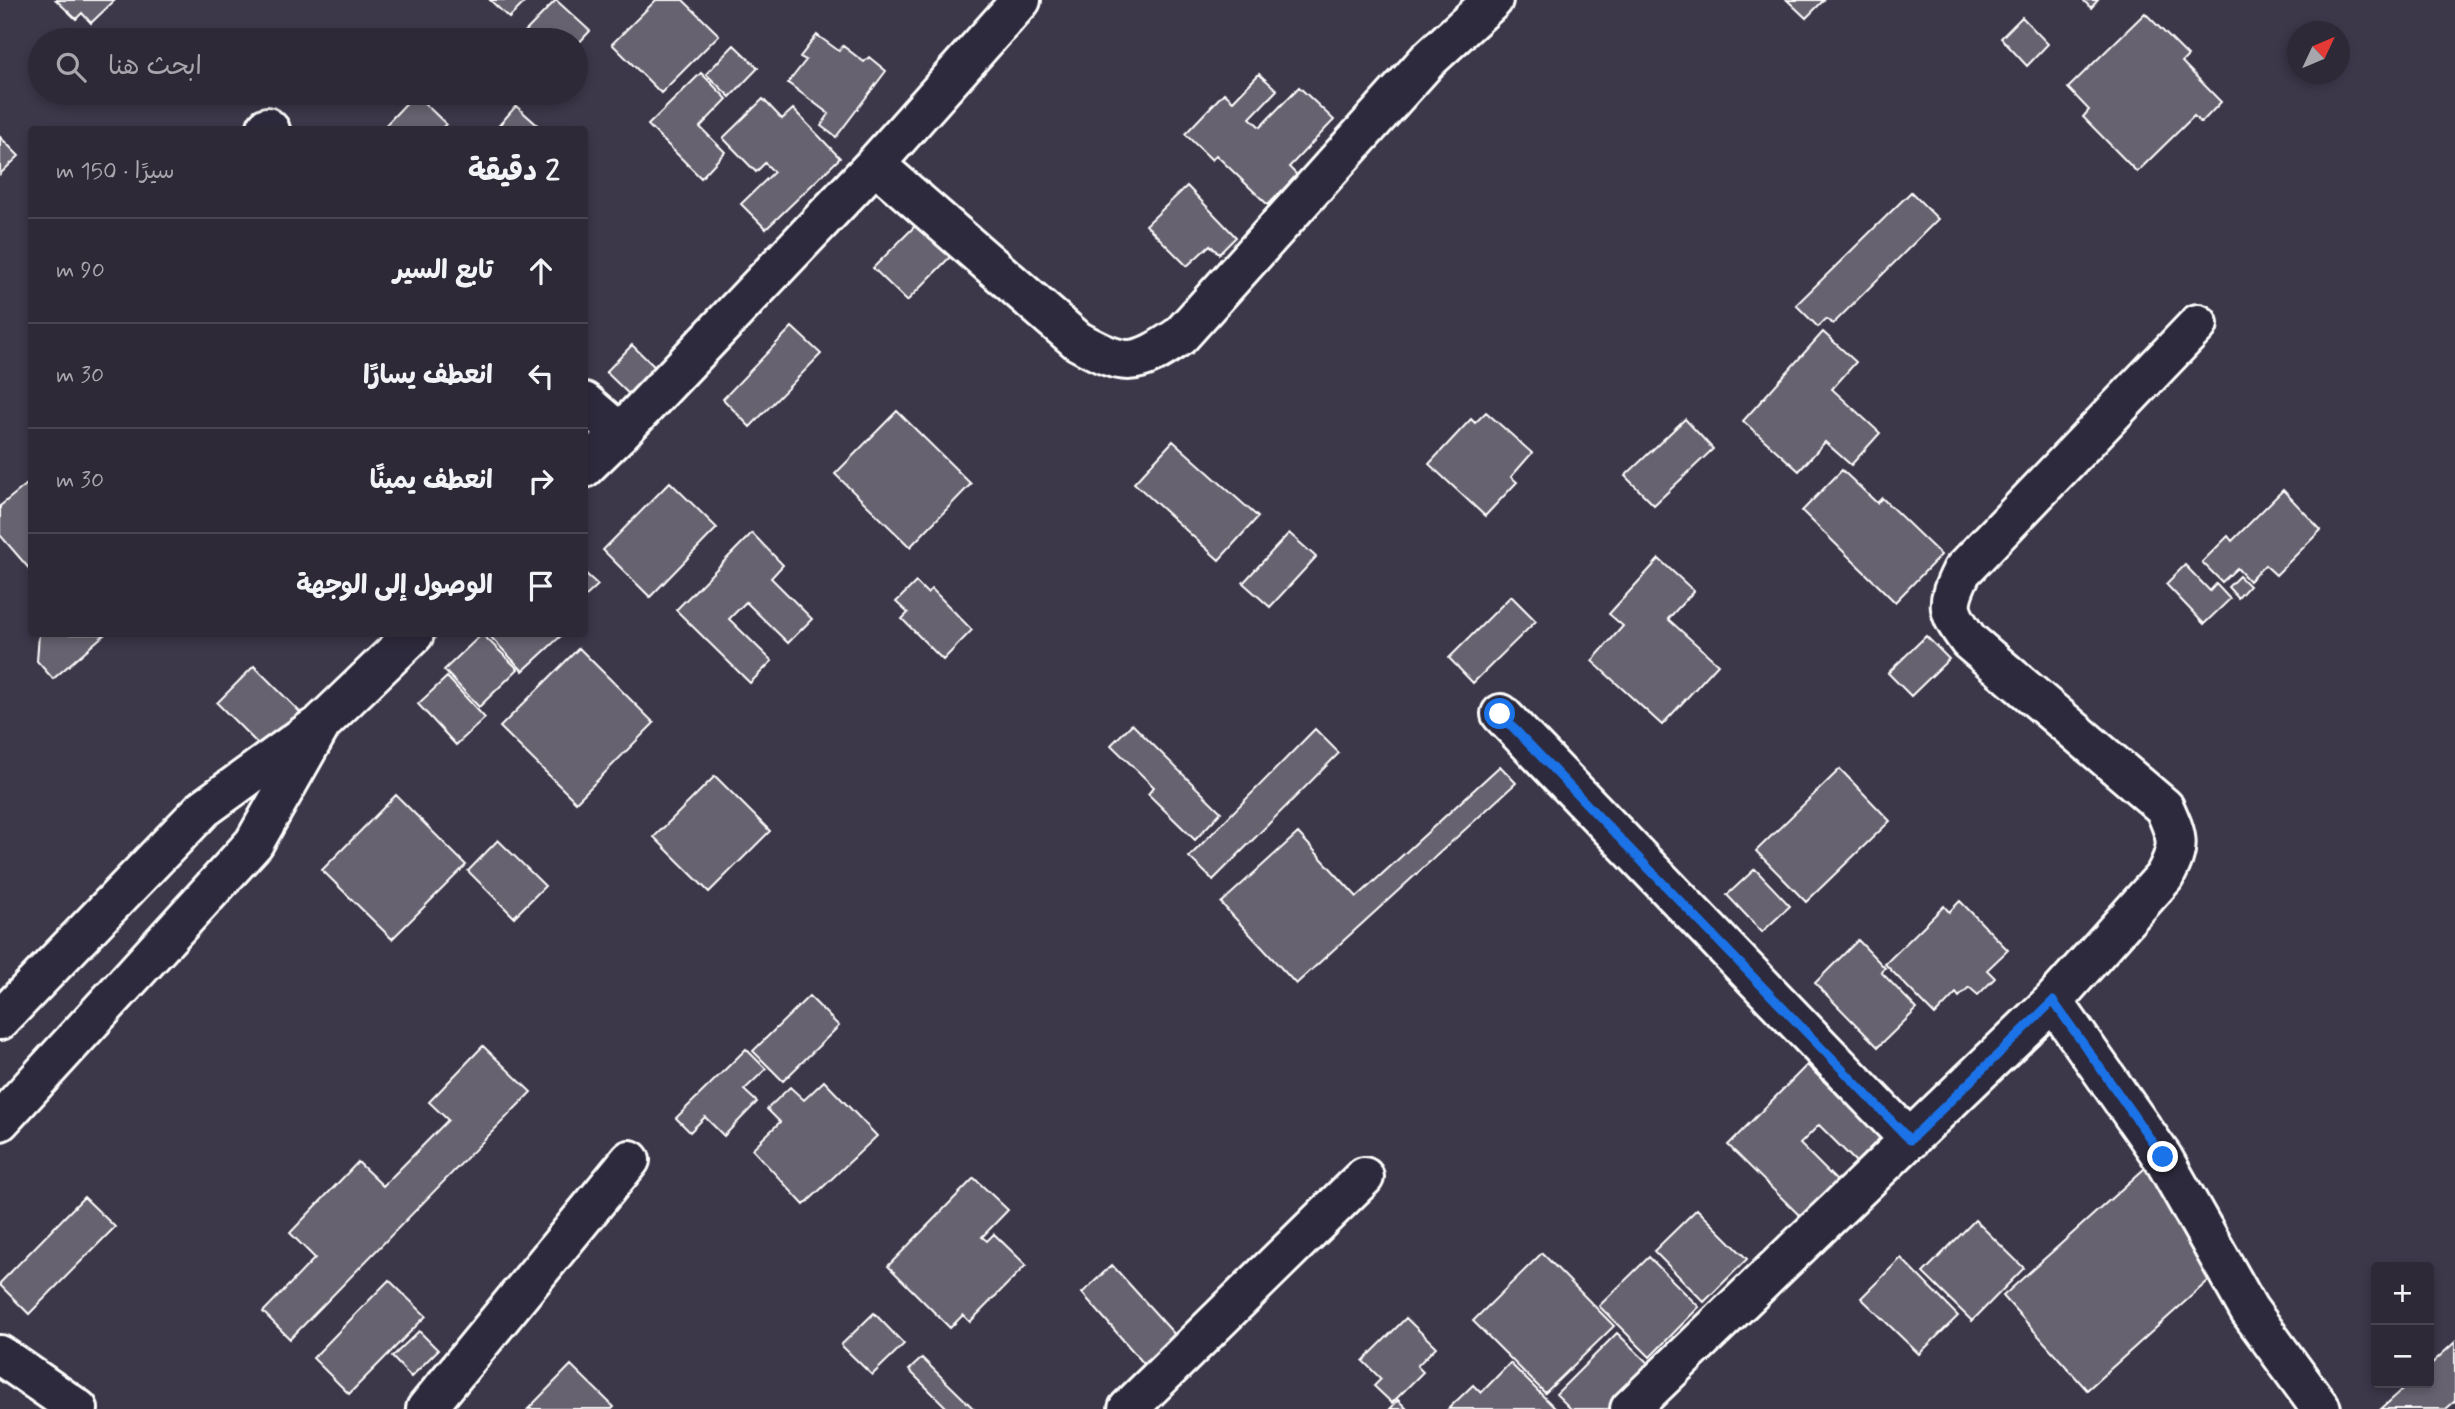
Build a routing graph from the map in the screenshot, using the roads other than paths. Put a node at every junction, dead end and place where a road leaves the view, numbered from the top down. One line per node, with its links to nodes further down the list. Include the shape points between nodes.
1 (1021, 0): 3 (street)
2 (1493, 0): 3 (street, via 1428,60 1180,336 1154,354 1129,361 1108,358 1078,341)
3 (875, 164): 6 (street)
4 (2198, 324): 11 (street, via 1962,571 1951,594 1952,618 1969,641 2164,807 2176,835 2175,858 2164,877)
5 (588, 405): 6 (street)
6 (620, 433): 7 (street)
7 (588, 464)
8 (411, 637): 10 (street)
9 (1500, 714): 14 (street)
10 (322, 723): 12 (street, via 203,809); 13 (street, via 254,842)
11 (2053, 1001): 14 (street); 22 (street, via 2163,1157 2249,1310)
12 (0, 1020)
13 (0, 1121)
14 (1910, 1140): 21 (street)
15 (630, 1160): 19 (street)
16 (1364, 1177): 20 (street)
17 (0, 1354): 18 (street)
18 (78, 1409)
19 (426, 1409)
20 (1128, 1409)
21 (1630, 1409)
22 (2321, 1409)

